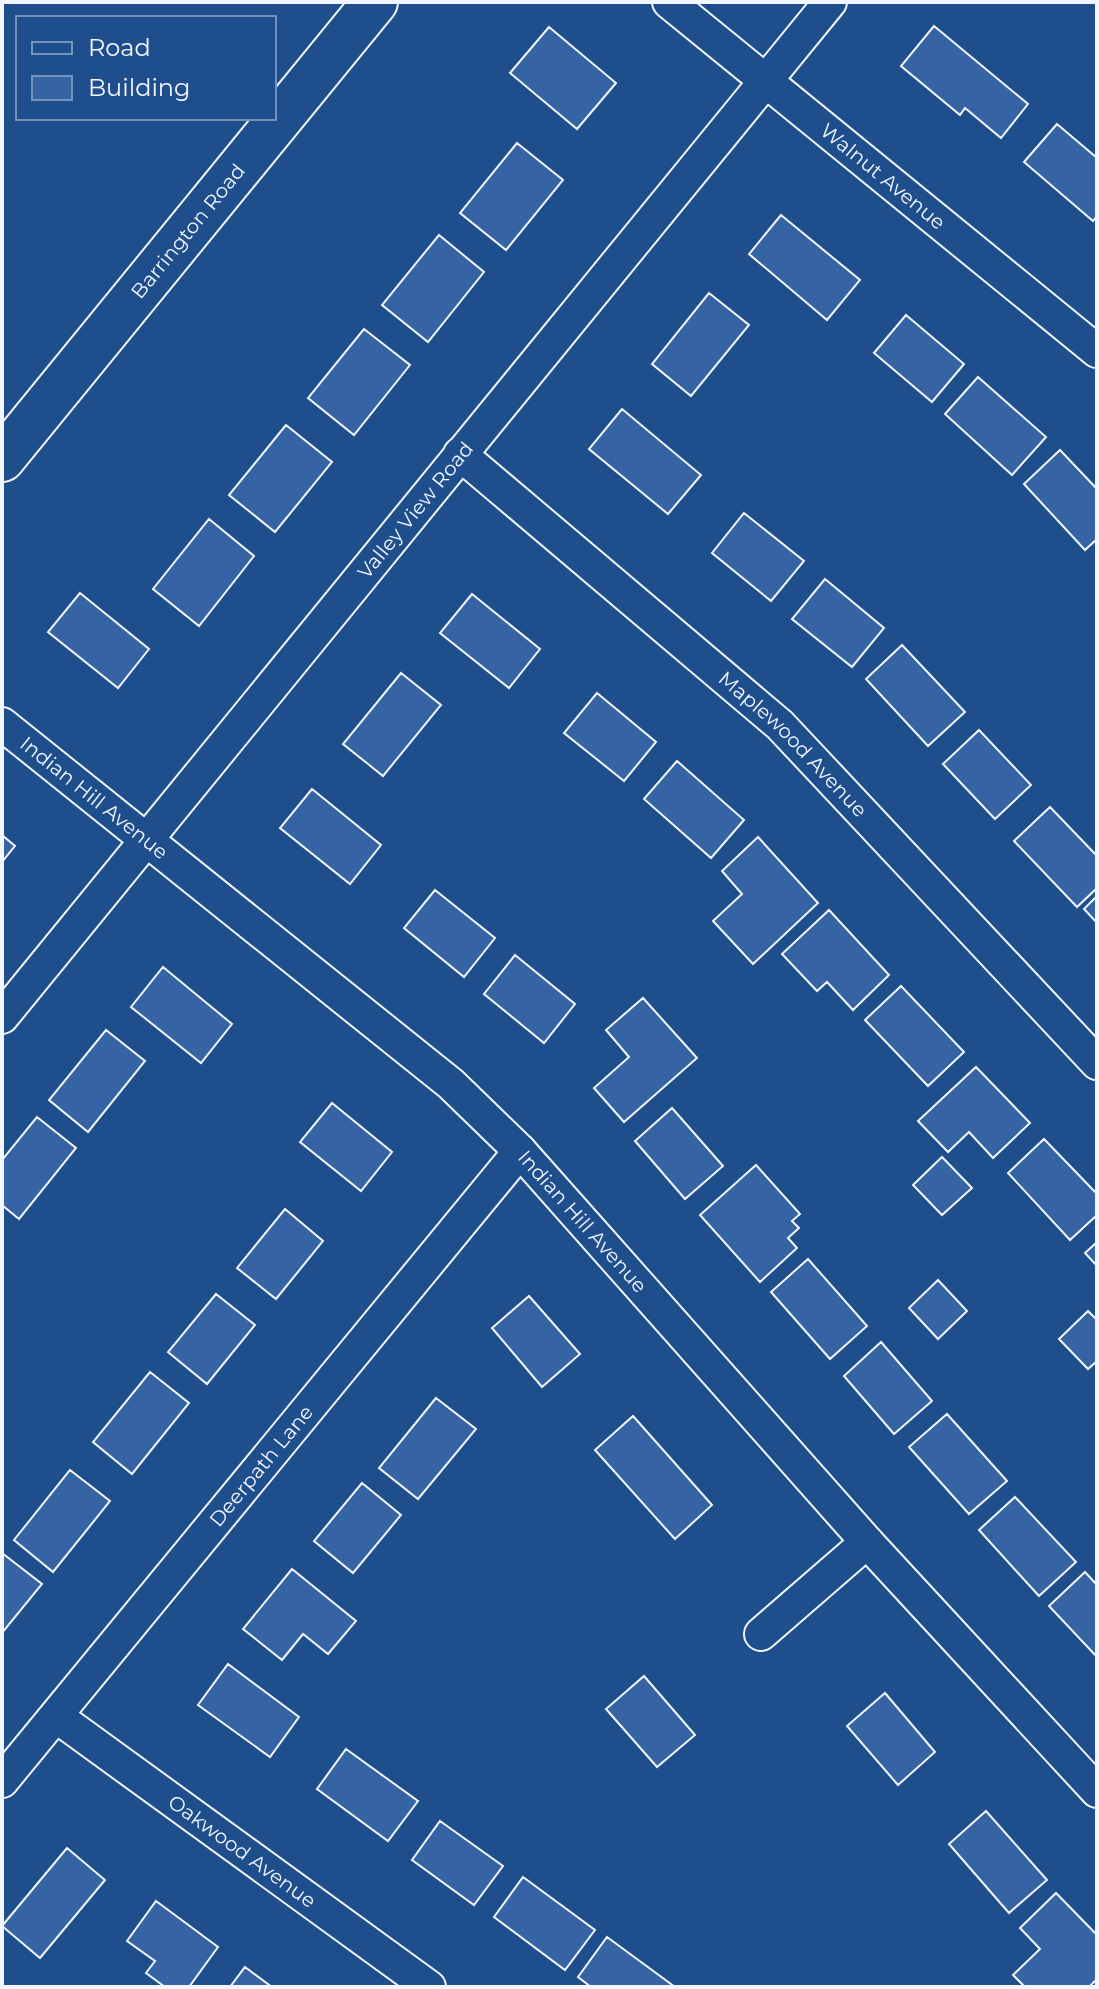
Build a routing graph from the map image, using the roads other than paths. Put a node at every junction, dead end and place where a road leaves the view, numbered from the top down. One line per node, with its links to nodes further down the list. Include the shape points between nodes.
1 (375, 2): 7 (main road, Barrington Road)
2 (669, 2): 4 (street, Walnut Avenue)
3 (830, 2): 4 (street, Valley View Road)
4 (766, 79): 5 (street, Walnut Avenue); 6 (street, Valley View Road)
5 (1097, 351)
6 (460, 454): 9 (street, Valley View Road); 11 (street, Maplewood Avenue, via 780,725)
7 (2, 459)
8 (2, 724): 9 (street, Indian Hill Avenue)
9 (147, 837): 10 (street, Valley View Road); 12 (street, Indian Hill Avenue, via 451,1084)
10 (2, 1017)
11 (1097, 1063)
12 (520, 1151): 13 (street, Indian Hill Avenue); 15 (street, Deerpath Lane)
13 (867, 1542): 14 (street); 17 (street, Indian Hill Avenue)
14 (761, 1634)
15 (56, 1716): 16 (street, Deerpath Lane); 18 (street, Oakwood Avenue)
16 (2, 1781)
17 (1097, 1791)
18 (429, 1987)

